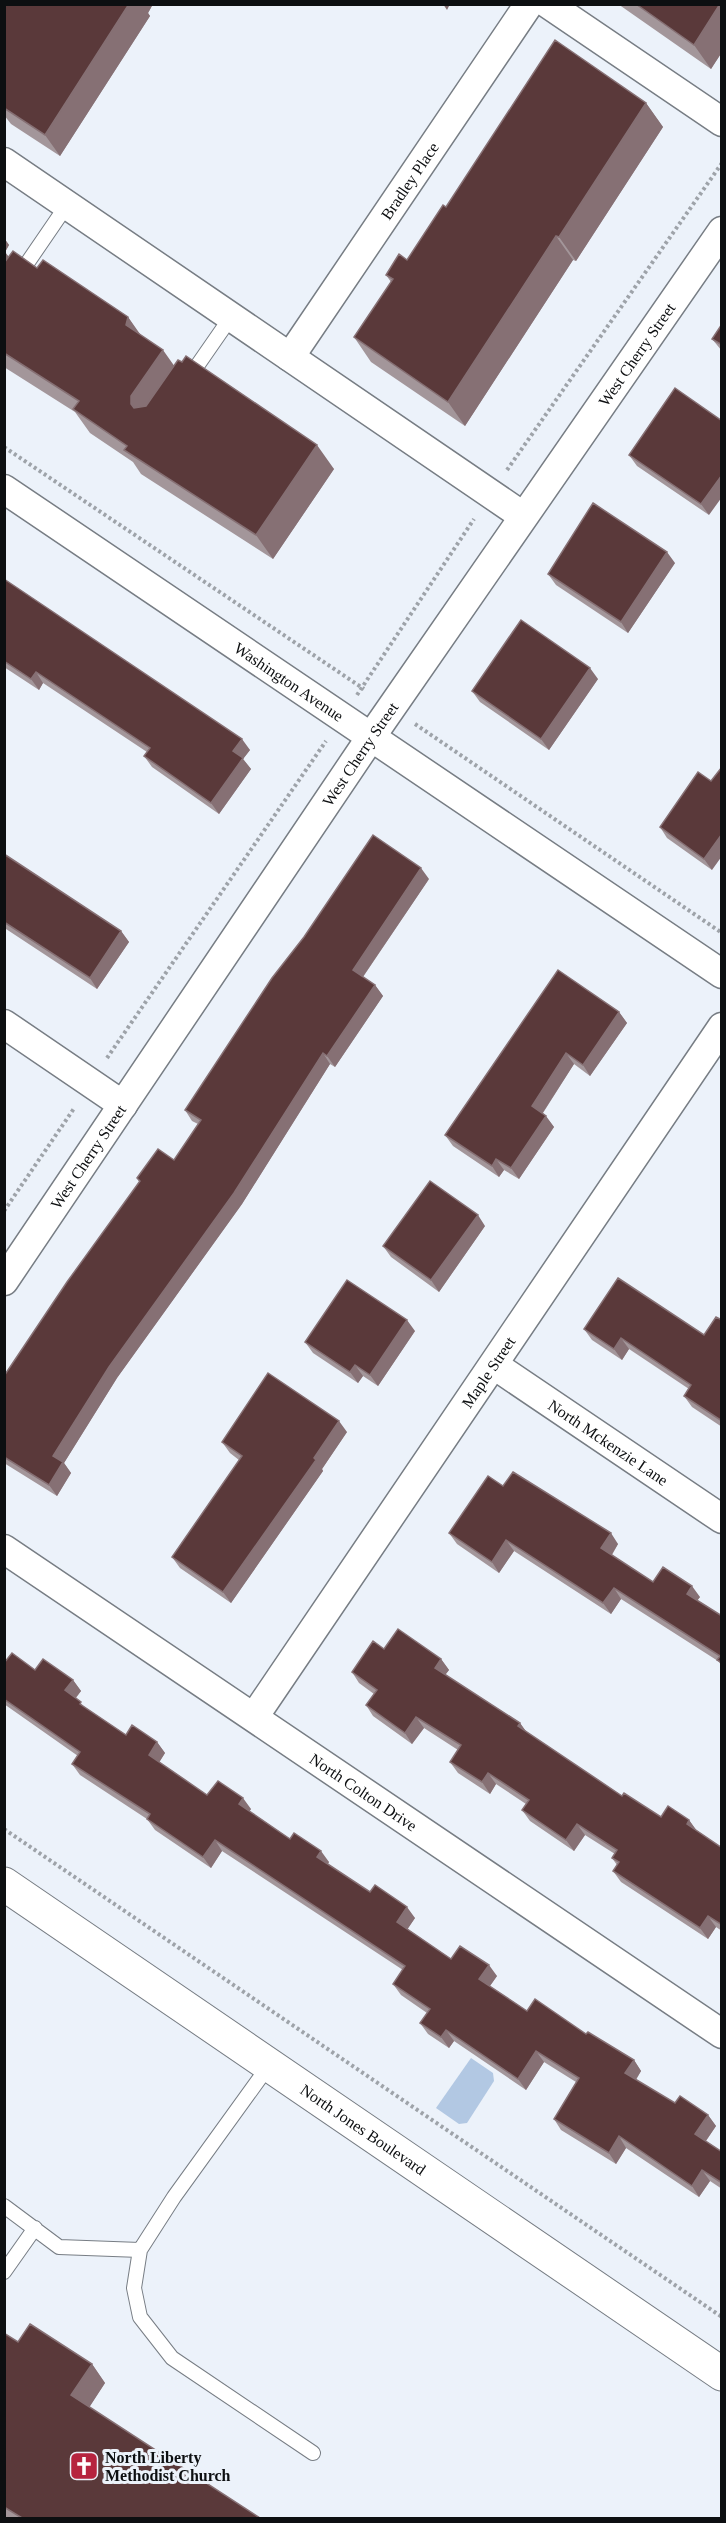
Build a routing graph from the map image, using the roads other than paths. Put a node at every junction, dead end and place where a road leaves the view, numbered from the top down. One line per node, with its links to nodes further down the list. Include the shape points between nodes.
1 (530, 4): 9 (street, Bradley Place)
2 (548, 4): 3 (street)
3 (722, 122)
4 (4, 162): 5 (street)
5 (68, 205): 7 (lane); 8 (street)
6 (722, 231): 12 (street, West Cherry Street)
7 (4, 297)
8 (231, 317): 9 (street); 10 (lane)
9 (290, 357): 12 (street)
10 (176, 396)
11 (4, 489): 13 (street, Washington Avenue)
12 (523, 516): 13 (street, West Cherry Street)
13 (371, 737): 14 (street, Washington Avenue); 17 (street, West Cherry Street)
14 (722, 974)
15 (4, 1024): 17 (street)
16 (722, 1027): 19 (street, Maple Street)
17 (123, 1105): 18 (street, West Cherry Street)
18 (4, 1281)
19 (494, 1365): 20 (street, North Mckenzie Lane); 22 (street, Maple Street)
20 (722, 1519)
21 (4, 1549): 22 (street, North Colton Drive)
22 (254, 1717): 24 (street, North Colton Drive)
23 (4, 1884): 25 (street, North Jones Boulevard)
24 (722, 2034)
25 (270, 2064): 28 (lane); 30 (street, North Jones Boulevard)
26 (4, 2206): 27 (lane)
27 (35, 2228): 28 (lane, via 59,2247); 29 (lane)
28 (140, 2250): 31 (lane, via 134,2288 140,2317 172,2358)
29 (4, 2272)
30 (722, 2374)
31 (313, 2453)

